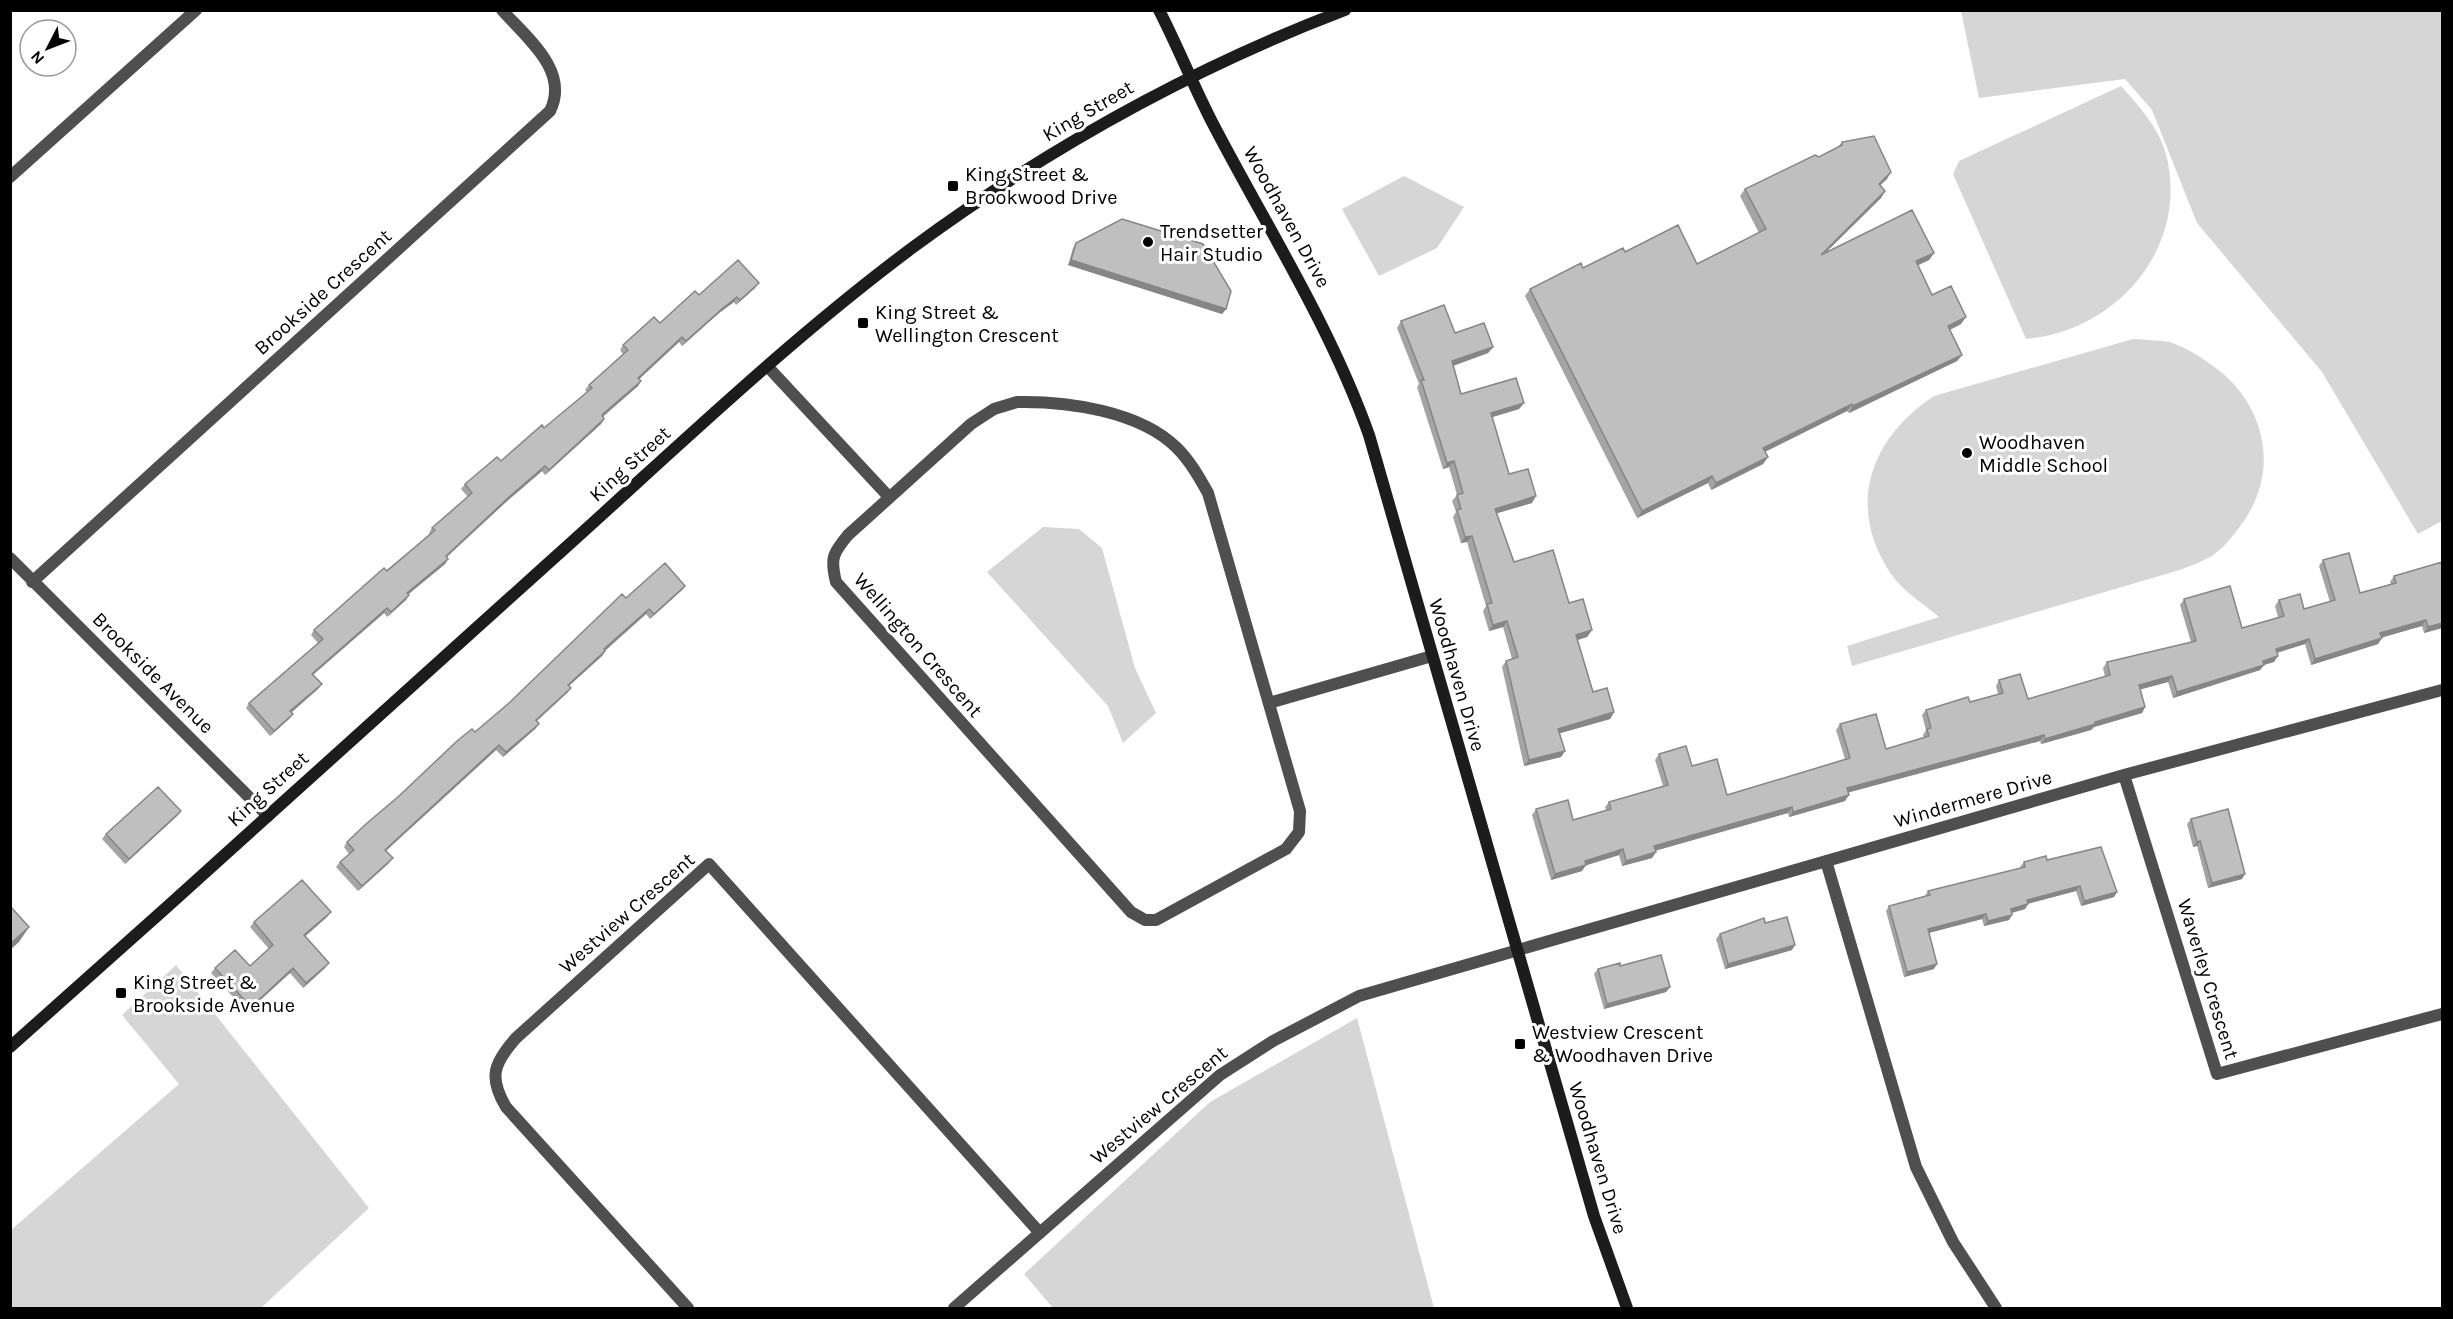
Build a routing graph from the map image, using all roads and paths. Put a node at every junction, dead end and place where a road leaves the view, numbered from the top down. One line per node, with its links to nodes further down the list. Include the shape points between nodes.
1 (196, 10): 6 (street)
2 (502, 10): 10 (street, Brookside Crescent, via 549,66 557,91 550,111)
3 (1159, 10): 5 (street, Woodhaven Drive)
4 (1345, 10): 5 (street, King Street)
5 (1191, 76): 7 (street, King Street, via 1080,137 975,204 909,251); 11 (street, Woodhaven Drive, via 1352,387)
6 (10, 177)
7 (768, 367): 8 (street); 15 (street, King Street)
8 (889, 497): 13 (street, Wellington Crescent, via 971,424 994,409 1017,402 1065,403 1149,427 1176,447 1208,493); 13 (street, Wellington Crescent, via 837,548 831,563 836,582 1131,912 1144,920 1165,916 1286,849 1299,832 1300,811)
9 (10, 558): 10 (street, Brookside Avenue)
10 (32, 582): 15 (street, Brookside Avenue)
11 (1432, 656): 13 (street); 17 (street, Woodhaven Drive)
12 (2442, 690): 14 (street, Windermere Drive)
13 (1269, 703)
14 (2124, 775): 16 (street, Windermere Drive); 18 (street, Waverley Crescent, via 2217,1074)
15 (268, 816): 19 (street, King Street)
16 (1826, 861): 17 (street, Windermere Drive); 24 (street, via 1916,1167 1953,1242)
17 (1516, 950): 20 (street, Westview Crescent, via 1359,996 1241,1060); 23 (street, Woodhaven Drive, via 1593,1216)
18 (2442, 1014)
19 (10, 1047)
20 (1040, 1233): 21 (street, Westview Crescent, via 709,864 516,1038 495,1068 497,1091 506,1107); 22 (street, Westview Crescent)
21 (688, 1308)
22 (954, 1308)
23 (1627, 1308)
24 (1996, 1308)

